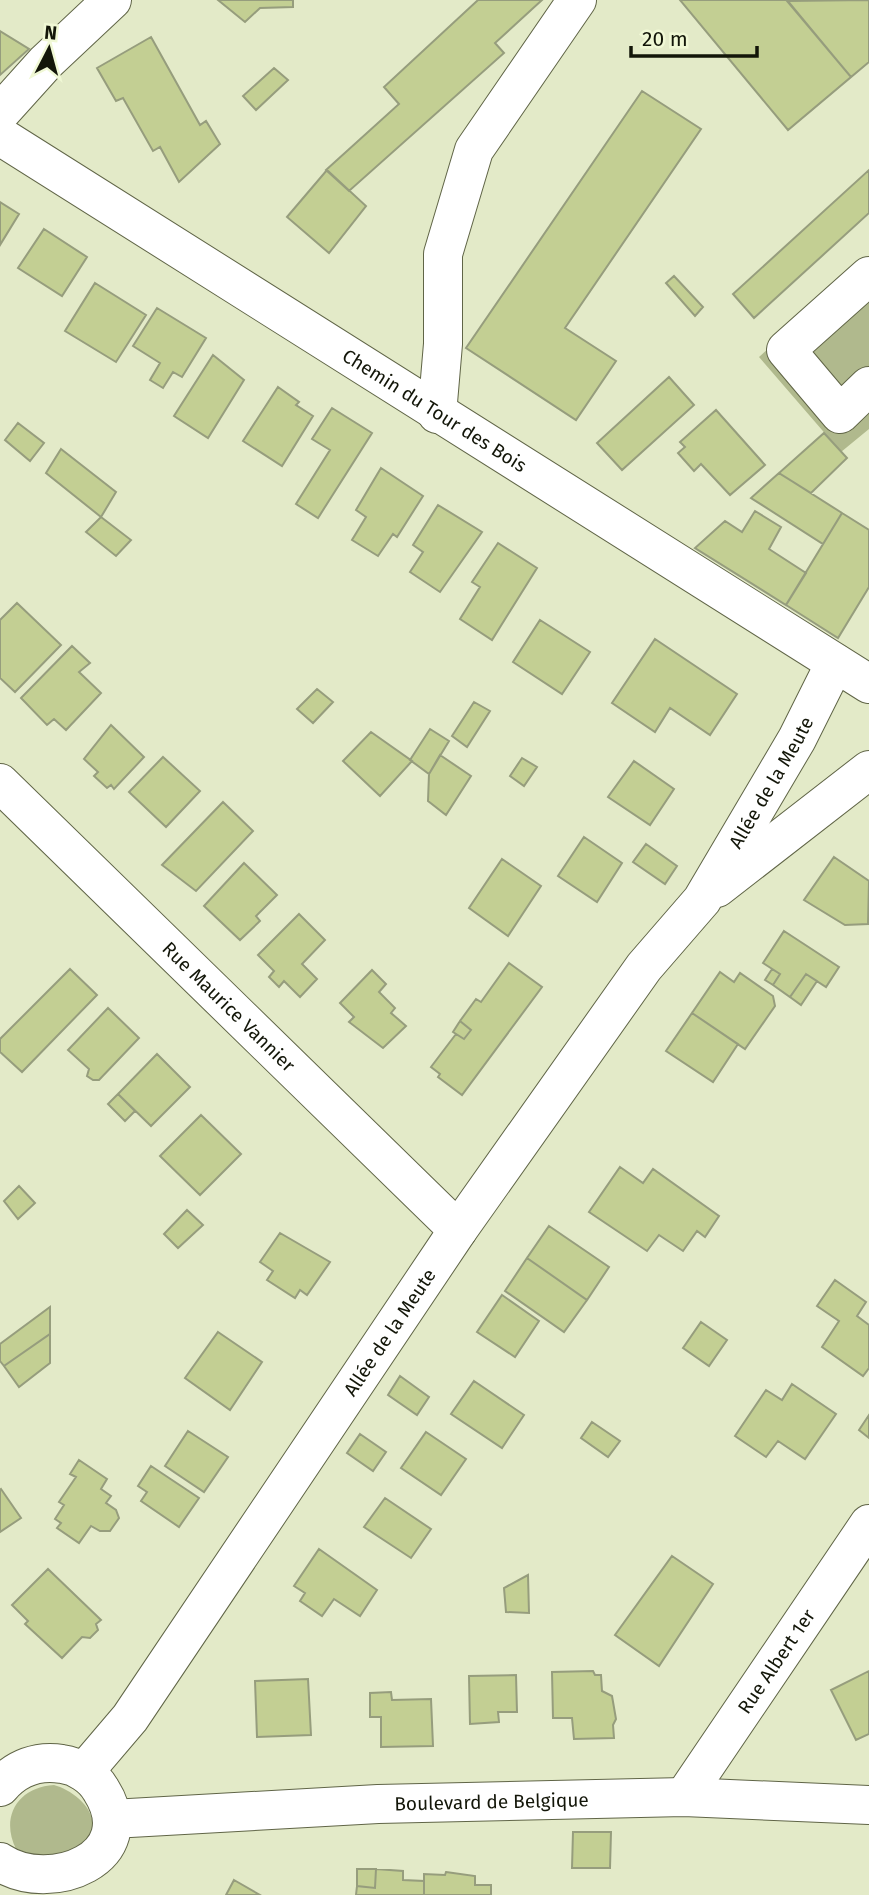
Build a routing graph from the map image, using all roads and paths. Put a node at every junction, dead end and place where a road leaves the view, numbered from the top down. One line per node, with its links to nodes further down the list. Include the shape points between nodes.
1 (112, 0): 3 (street)
2 (577, 0): 7 (street, via 474,150 443,254)
3 (0, 113)
4 (0, 136): 7 (street, Chemin du Tour des Bois)
5 (869, 276): 6 (street, via 786,351 840,414)
6 (869, 386)
7 (437, 414): 8 (street, Chemin du Tour des Bois)
8 (835, 663): 9 (street, Chemin du Tour des Bois); 12 (street, Allée de la Meute, via 797,738)
9 (869, 684)
10 (869, 770): 12 (street, Allée de la Meute)
11 (0, 783): 13 (street, Rue Maurice Vannier)
12 (702, 900): 13 (street, Allée de la Meute, via 644,967)
13 (458, 1230): 16 (street, Allée de la Meute, via 130,1718)
14 (869, 1524): 17 (street, Rue Albert 1er)
15 (5, 1771): 16 (street, via 49,1762)
16 (84, 1772): 19 (street, via 108,1800)
17 (684, 1797): 18 (street, Boulevard de Belgique); 19 (street, Boulevard de Belgique, via 378,1804)
18 (869, 1805)
19 (112, 1819): 21 (street, via 106,1853)
20 (5, 1877): 21 (street, via 47,1887)
21 (87, 1887)

